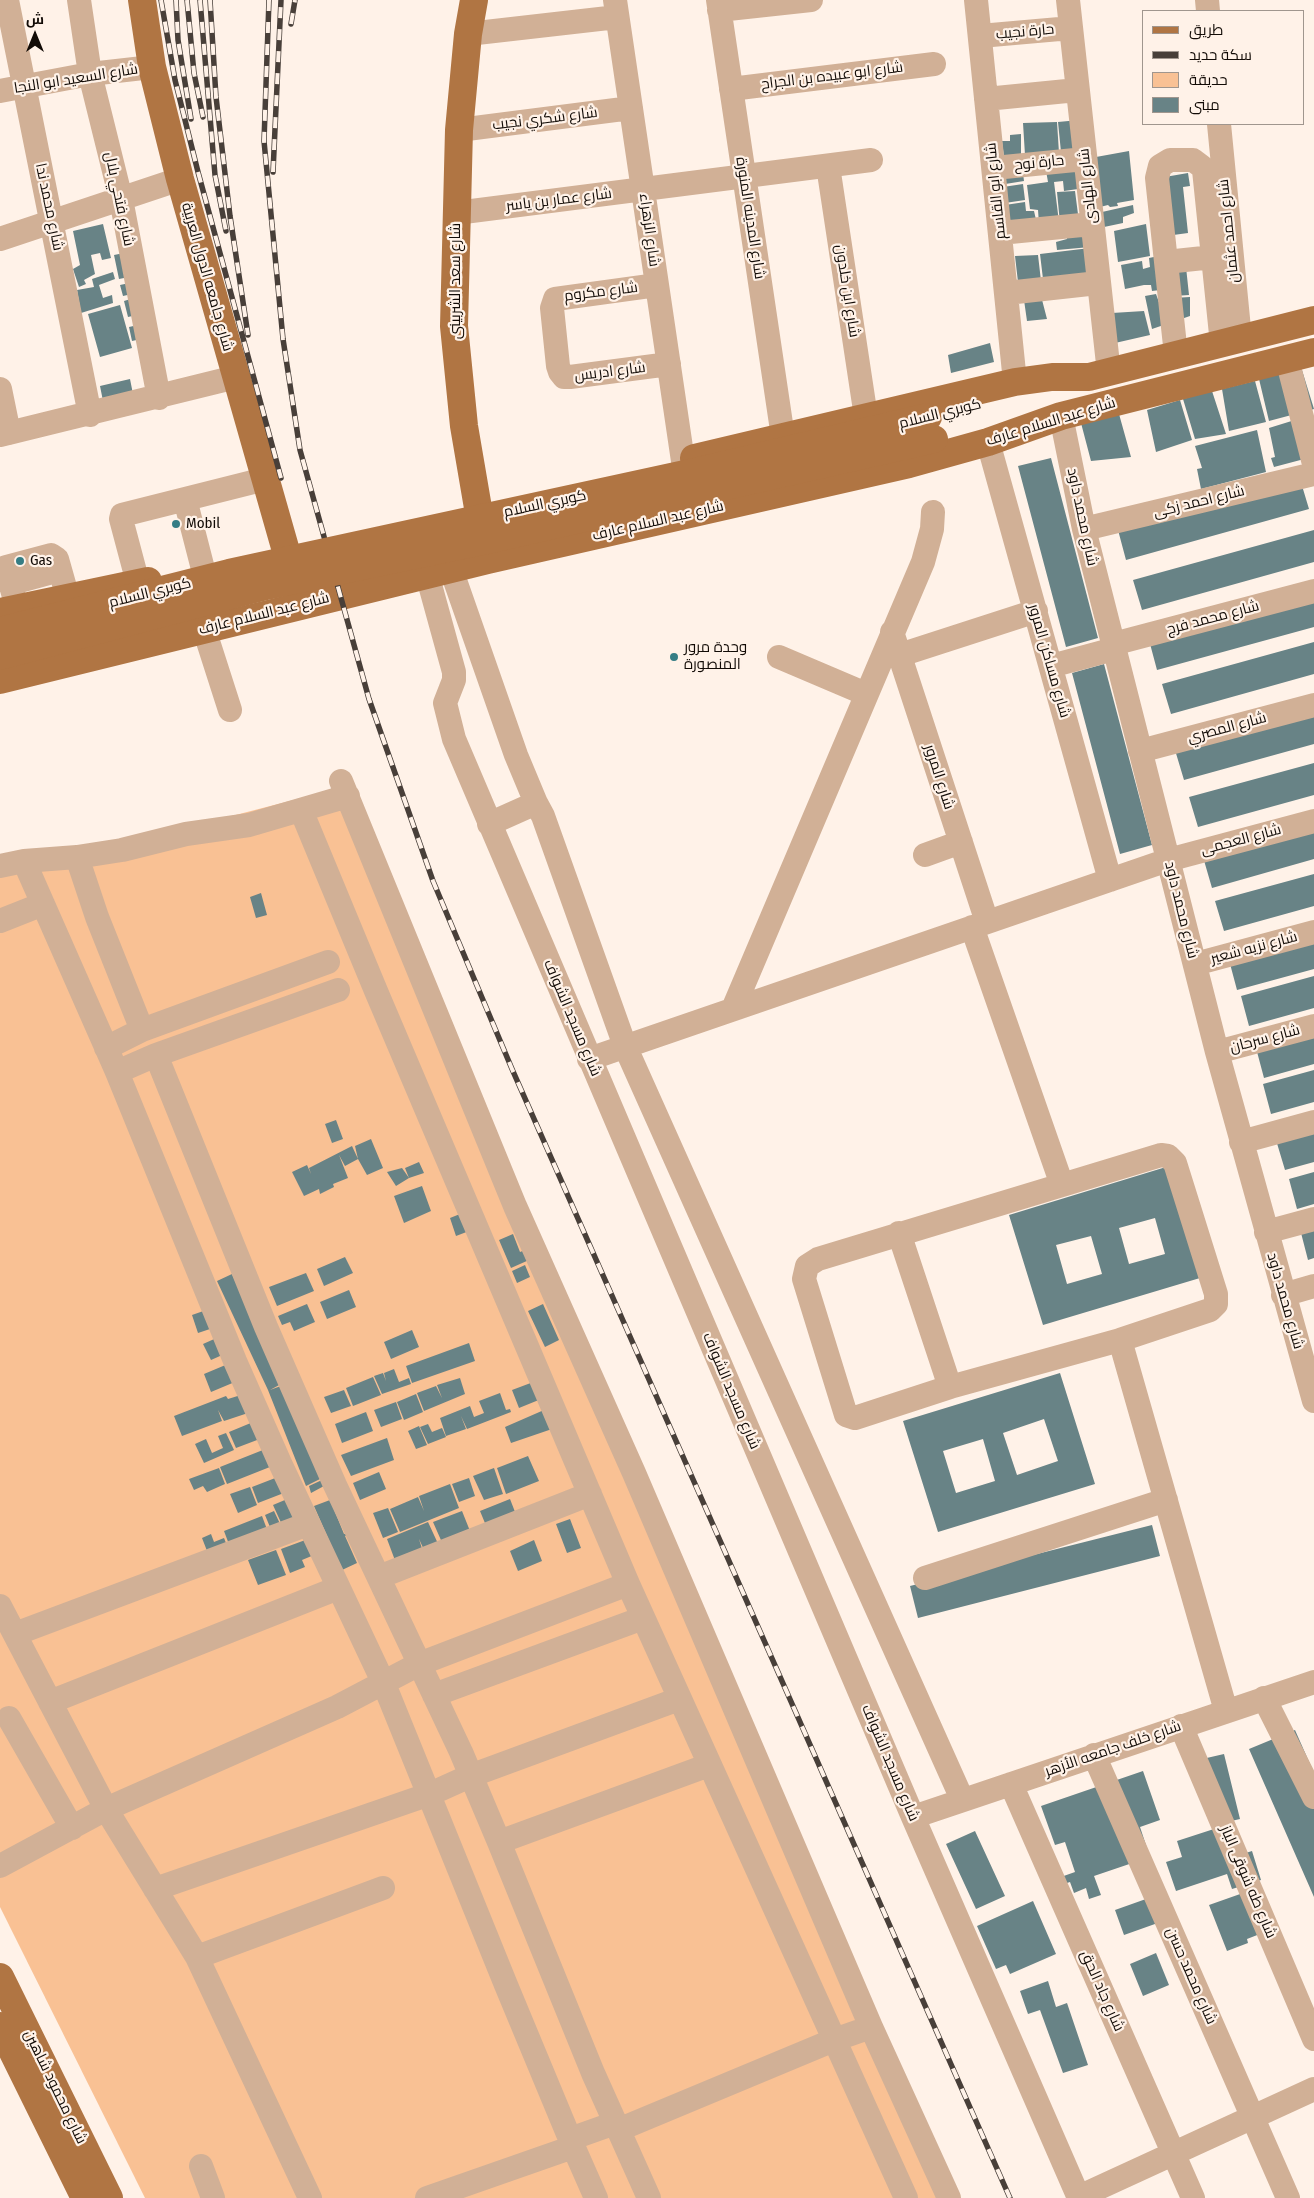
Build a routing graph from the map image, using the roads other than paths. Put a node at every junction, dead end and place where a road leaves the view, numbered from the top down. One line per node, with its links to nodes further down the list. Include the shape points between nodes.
1 (7, 0): 16 (street, شارع محمد ندا)
2 (79, 0): 15 (street, شارع فتحي بلال)
3 (142, 0): 14 (main road, شارع جامعه الدول العربية)
4 (474, 0): 11 (main road, شارع سعد الشربينى)
5 (811, 0): 8 (street)
6 (976, 0): 12 (street, شارع ابو القاسم)
7 (1068, 0): 10 (street, شارع الهادى)
8 (719, 5): 17 (street, شارع المدينه المنورة)
9 (616, 9): 11 (street); 21 (street, شارع الزهراء)
10 (1071, 28): 12 (street, حارة نجيب); 18 (street, شارع الهادى)
11 (468, 34): 23 (main road, شارع سعد الشربينى)
12 (980, 36): 20 (street, شارع ابو القاسم)
13 (934, 64): 17 (street, شارع ابو عبيده بن الجراح)
14 (152, 67): 15 (street, شارع السعيد ابو النجا); 29 (main road, شارع جامعه الدول العربية)
15 (90, 74): 16 (street, شارع السعيد ابو النجا); 31 (street, شارع فتحي بلال)
16 (23, 86): 19 (street, شارع السعيد ابو النجا); 33 (street, شارع محمد ندا)
17 (731, 89): 28 (street, شارع المدينه المنورة)
18 (1077, 90): 20 (street); 24 (street, شارع الهادى)
19 (0, 91)
20 (986, 99): 27 (street, شارع ابو القاسم)
21 (631, 108): 23 (street, شارع شكري نجيب); 30 (street, شارع الزهراء)
22 (1219, 125): 43 (street, شارع احمد عثمان)
23 (459, 130): 32 (main road, شارع سعد الشربينى)
24 (1085, 159): 27 (street, حارة نوح); 34 (street, شارع الهادى)
25 (870, 160): 26 (street, شارع عمار بن ياسر)
26 (828, 166): 28 (street, شارع عمار بن ياسر); 57 (street, شارع ابن خلدون)
27 (994, 168): 35 (street, شارع ابو القاسم)
28 (744, 176): 30 (street, شارع عمار بن ياسر); 60 (street, شارع المدينه المنورة)
29 (180, 179): 31 (street); 50 (main road, شارع جامعه الدول العربية)
30 (643, 190): 32 (street, شارع عمار بن ياسر); 40 (street, شارع الزهراء)
31 (120, 199): 33 (street); 53 (street, شارع فتحي بلال)
32 (456, 213): 68 (main road, شارع سعد الشربينى, via 454,326 464,426)
33 (52, 221): 36 (street); 55 (street, شارع محمد ندا)
34 (1092, 224): 35 (street); 39 (street, شارع الهادى)
35 (1000, 233): 41 (street, شارع ابو القاسم)
36 (0, 238)
37 (1213, 257): 38 (street); 38 (street, via 1204,170 1193,160 1170,160 1160,166 1157,178); 43 (street)
38 (1166, 262): 45 (street)
39 (1098, 283): 41 (street); 49 (street, شارع الهادى)
40 (657, 285): 47 (street, شارع الزهراء); 48 (street, شارع مكروم, via 555,299 552,308)
41 (1007, 292): 51 (street, شارع ابو القاسم)
42 (1314, 320): 43 (main road, شارع عبد السلام عارف)
43 (1231, 341): 45 (main road, شارع عبد السلام عارف)
44 (1314, 352): 46 (main road, شارع عبد السلام عارف)
45 (1176, 355): 49 (main road, شارع عبد السلام عارف)
46 (1287, 359): 56 (main road, شارع عبد السلام عارف); 64 (street)
47 (668, 364): 48 (street, شارع ادريس, via 570,378 560,372); 62 (street, شارع الزهراء)
48 (558, 366)
49 (1099, 375): 51 (main road, شارع عبد السلام عارف); 58 (main road, كوبري السلام)
50 (236, 378): 53 (street); 66 (main road, شارع جامعه الدول العربية)
51 (1015, 382): 54 (main road, شارع عبد السلام عارف)
52 (0, 389): 59 (street)
53 (158, 398): 55 (street)
54 (897, 409): 57 (main road, شارع عبد السلام عارف); 63 (main road)
55 (90, 415): 59 (street)
56 (1061, 416): 58 (main road, كوبري السلام, via 1002,424); 61 (main road, شارع عبد السلام عارف); 70 (street, شارع محمد داود)
57 (866, 417): 60 (main road, شارع عبد السلام عارف)
58 (931, 428): 83 (main road, كوبري السلام, bridge, via 699,471 228,573); 87 (main road, كوبري السلام, bridge, via 487,540 266,586)
59 (5, 434)
60 (783, 437): 62 (main road, شارع عبد السلام عارف)
61 (988, 442): 63 (main road, شارع عبد السلام عارف); 80 (street, شارع مساكن المرور)
62 (683, 461): 68 (main road, شارع عبد السلام عارف)
63 (909, 464): 72 (main road, شارع عبد السلام عارف)
64 (1314, 464)
65 (1314, 474): 70 (street, شارع احمد زكى)
66 (265, 479): 67 (street); 71 (main road, شارع جامعه الدول العربية)
67 (186, 499): 74 (street); 76 (street, via 120,519)
68 (477, 509): 71 (main road, شارع عبد السلام عارف); 72 (main road, شارع سعد الشربينى)
69 (933, 512): 84 (street, via 929,546)
70 (1084, 529): 85 (street, شارع محمد داود)
71 (286, 551): 73 (main road, شارع عبد السلام عارف)
72 (488, 560): 75 (main road, شارع عبد السلام عارف)
73 (234, 563): 74 (main road, شارع عبد السلام عارف); 81 (main road)
74 (204, 569): 76 (main road, شارع عبد السلام عارف)
75 (439, 571): 81 (main road, شارع عبد السلام عارف); 96 (street); 99 (street, شارع مسجد الشواف, via 454,672 445,703 448,722)
76 (138, 583): 78 (main road, شارع عبد السلام عارف)
77 (1314, 591): 85 (street, شارع محمد فرج)
78 (68, 598): 79 (main road, شارع عبد السلام عارف); 79 (street, via 53,555 9,565 6,570)
79 (12, 603): 90 (main road)
80 (1036, 611): 86 (street); 89 (street, شارع مساكن المرور)
81 (249, 618): 82 (main road, شارع عبد السلام عارف)
82 (204, 629): 90 (main road, شارع عبد السلام عارف); 94 (street)
83 (0, 631)
84 (892, 632): 86 (street, شارع المرور); 92 (street)
85 (1114, 647): 89 (street, شارع محمد فرج); 95 (street, شارع محمد داود)
86 (900, 655): 100 (street, شارع المرور)
87 (0, 656)
88 (779, 657): 92 (street)
89 (1051, 666): 106 (street, شارع مساكن المرور)
90 (46, 668): 91 (main road, شارع عبد السلام عارف)
91 (0, 680)
92 (866, 694): 114 (street)
93 (1314, 705): 95 (street, شارع المصري)
94 (230, 710)
95 (1140, 751): 103 (street, شارع محمد داود)
96 (536, 804): 99 (street); 117 (street)
97 (301, 810): 102 (street, via 249,825 186,834); 134 (street); 171 (street, via 344,789 515,1206 634,1473)
98 (1314, 821): 103 (street, شارع العجمى)
99 (490, 824): 121 (street, شارع مسجد الشواف)
100 (961, 842): 101 (street); 109 (street, شارع المرور)
101 (925, 855)
102 (77, 858): 104 (street); 116 (street)
103 (1168, 860): 106 (street, شارع العجمى); 112 (street, شارع محمد داود)
104 (24, 861): 105 (street); 107 (street)
105 (0, 866)
106 (1110, 880): 109 (street, شارع العجمى)
107 (43, 904): 108 (street); 118 (street)
108 (0, 920)
109 (979, 925): 114 (street, شارع العجمى); 125 (street, شارع المرور)
110 (1314, 932): 112 (street, شارع نزيه شعير)
111 (328, 962): 116 (street)
112 (1195, 964): 119 (street, شارع محمد داود)
113 (338, 990): 120 (street)
114 (733, 1009): 117 (street, شارع العجمى)
115 (1314, 1026): 119 (street, شارع سرحان)
116 (142, 1030): 118 (street)
117 (626, 1046): 121 (street, شارع العجمى); 160 (street)
118 (106, 1048): 122 (street)
119 (1217, 1052): 124 (street, شارع محمد داود)
120 (156, 1055): 122 (street); 137 (street, via 266,1327)
121 (589, 1059): 162 (street, شارع مسجد الشواف)
122 (117, 1072): 136 (street, via 235,1361)
123 (1314, 1122): 124 (street)
124 (1240, 1142): 127 (street, شارع محمد داود)
125 (1062, 1185): 128 (street); 131 (street, via 1161,1155 1168,1156 1175,1163 1216,1294 1216,1304 1210,1310)
126 (1314, 1219): 127 (street)
127 (1266, 1232): 130 (street, شارع محمد داود)
128 (899, 1233): 132 (street); 132 (street, via 818,1259 807,1266 804,1279 846,1415 855,1418)
129 (1314, 1286): 130 (street)
130 (1283, 1295): 133 (street, شارع محمد داود)
131 (1120, 1340): 132 (street); 135 (street)
132 (950, 1387)
133 (1312, 1390)
134 (590, 1494): 137 (street); 139 (street)
135 (1166, 1500): 138 (street); 151 (street)
136 (308, 1524): 140 (street); 143 (street)
137 (379, 1577): 144 (street)
138 (925, 1578)
139 (628, 1584): 142 (street); 144 (street)
140 (338, 1588): 146 (street); 150 (street)
141 (0, 1606): 143 (street)
142 (643, 1618): 147 (street); 149 (street)
143 (15, 1634): 150 (street)
144 (420, 1664): 146 (street); 147 (street)
145 (1314, 1682): 148 (street, شارع خلف جامعه الأزهر)
146 (384, 1684): 158 (street); 161 (street)
147 (434, 1695): 156 (street)
148 (1264, 1698): 151 (street, شارع خلف جامعه الأزهر); 159 (street)
149 (679, 1699): 155 (street); 156 (street)
150 (50, 1702): 161 (street)
151 (1226, 1711): 153 (street, شارع خلف جامعه الأزهر)
152 (9, 1718): 163 (street)
153 (1181, 1726): 154 (street, شارع خلف جامعه الأزهر); 172 (street, شارع طه شوقى الباز)
154 (1094, 1754): 157 (street, شارع خلف جامعه الأزهر); 175 (street, شارع محمد حسن)
155 (709, 1765): 164 (street); 173 (street)
156 (470, 1776): 158 (street); 164 (street)
157 (1011, 1784): 160 (street, شارع خلف جامعه الأزهر); 178 (street, شارع جاد الحق)
158 (430, 1794): 167 (street); 177 (street)
159 (1314, 1797)
160 (962, 1799): 162 (street, شارع خلف جامعه الأزهر)
161 (106, 1809): 163 (street); 167 (street)
162 (912, 1817): 181 (street, شارع مسجد الشواف)
163 (72, 1828): 165 (street)
164 (499, 1842): 176 (street)
165 (0, 1866)
166 (383, 1888): 168 (street)
167 (155, 1889): 168 (street)
168 (197, 1957): 184 (street)
169 (0, 1977): 180 (main road, شارع محمود شاهين)
170 (0, 2026): 180 (main road, شارع محمود شاهين)
171 (871, 2027): 173 (street); 189 (street)
172 (1314, 2039)
173 (834, 2040): 176 (street); 188 (street)
174 (1314, 2089): 175 (street)
175 (1253, 2117): 178 (street); 191 (street, شارع محمد حسن)
176 (617, 2126): 177 (street); 187 (street)
177 (571, 2143): 185 (street); 186 (street)
178 (1173, 2153): 181 (street); 190 (street, شارع جاد الحق)
179 (200, 2166): 183 (street)
180 (85, 2180): 182 (main road, شارع محمود شاهين)
181 (1079, 2197)
182 (109, 2198)
183 (213, 2198)
184 (310, 2198)
185 (427, 2198)
186 (596, 2198)
187 (649, 2198)
188 (906, 2198)
189 (949, 2198)
190 (1193, 2198)
191 (1288, 2198)

